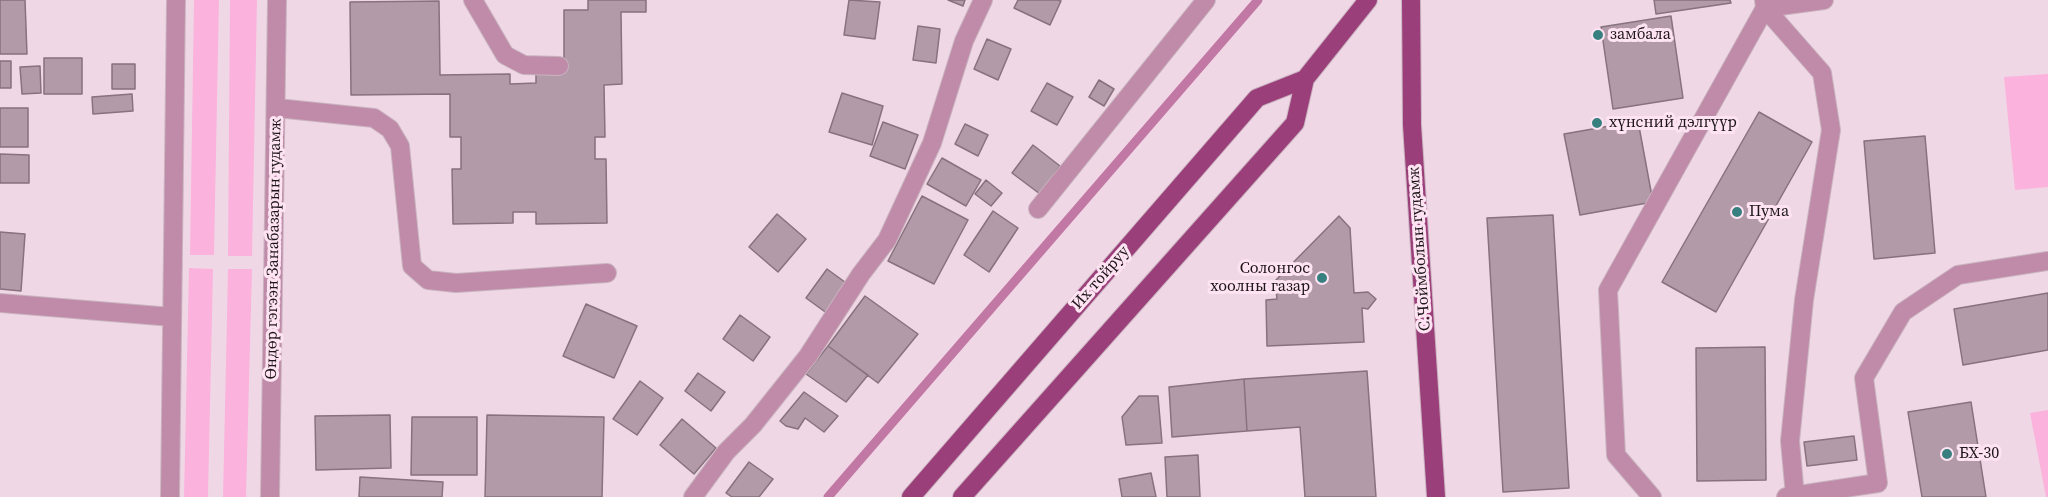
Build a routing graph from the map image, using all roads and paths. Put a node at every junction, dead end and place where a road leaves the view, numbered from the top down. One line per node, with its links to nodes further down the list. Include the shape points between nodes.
1 (176, 0): 17 (street)
2 (277, 0): 12 (street, Өндөр гэгээн Занабазарын гудамж)
3 (473, 0): 10 (street, via 505,55 524,65)
4 (983, 0): 21 (street, via 964,41 932,143 887,240 808,356)
5 (1206, 0): 13 (street)
6 (1368, 0): 11 (main road, Их тойруу)
7 (1411, 0): 24 (main road, С.Чоймболын гудамж, via 1412,125)
8 (1824, 0): 9 (street)
9 (1765, 4): 18 (street, via 1822,73 1831,130 1800,335 1790,441); 25 (street, via 1608,290 1616,455)
10 (558, 66)
11 (1305, 78): 22 (main road, Их тойруу, via 1257,98); 23 (main road, Их тойруу, via 1295,123)
12 (277, 108): 15 (street, via 374,118 390,129 400,146 412,266 428,280 456,283); 20 (street, Өндөр гэгээн Занабазарын гудамж)
13 (1038, 209)
14 (2048, 261): 18 (street, via 1958,275 1903,312 1864,378 1878,483)
15 (607, 273)
16 (0, 303): 17 (street)
17 (172, 317): 19 (street)
18 (1790, 496)
19 (171, 497)
20 (270, 497)
21 (693, 497)
22 (911, 497)
23 (962, 497)
24 (1436, 497)
25 (1652, 497)

